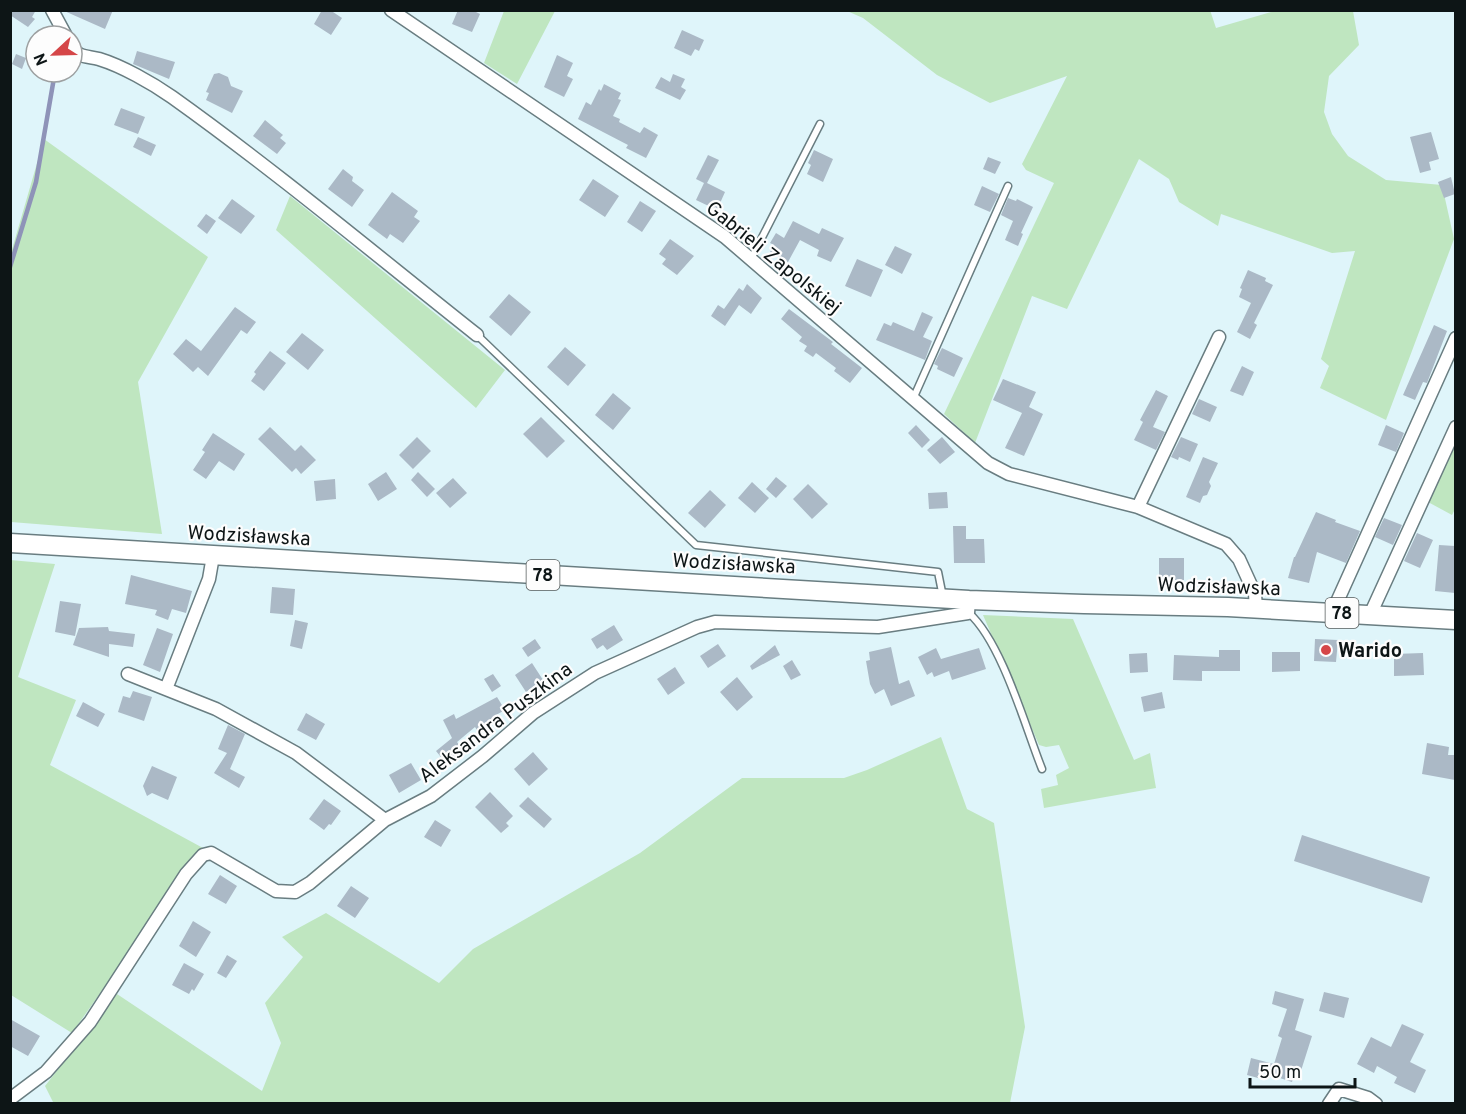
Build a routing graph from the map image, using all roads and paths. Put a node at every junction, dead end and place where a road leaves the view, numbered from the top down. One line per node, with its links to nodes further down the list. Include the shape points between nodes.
1 (52, 10): 3 (street)
2 (391, 10): 7 (street, Gabrieli Zapolskiej, via 724,237)
3 (60, 24)
4 (84, 57): 8 (street, via 153,84 214,127)
5 (820, 124): 7 (lane)
6 (1008, 186): 11 (lane)
7 (751, 260): 11 (street, Gabrieli Zapolskiej)
8 (477, 335): 16 (lane, via 696,545 938,572)
9 (1219, 337): 13 (street)
10 (1455, 338): 19 (street)
11 (913, 399): 13 (street, Gabrieli Zapolskiej, via 988,463 1009,474)
12 (1455, 427): 20 (street)
13 (1138, 507): 18 (street, Gabrieli Zapolskiej, via 1226,544 1239,559 1255,594)
14 (10, 543): 15 (main road, Wodzisławska / 78)
15 (213, 556): 16 (main road, Wodzisławska / 78); 23 (street, via 209,579)
16 (943, 598): 17 (main road, Wodzisławska / 78)
17 (969, 606): 18 (main road, Wodzisławska / 78); 24 (lane, via 1002,664); 25 (street, Aleksandra Puszkina, via 879,627 715,622 697,627 595,673 533,713 431,796)
18 (1256, 609): 19 (main road, Wodzisławska / 78)
19 (1332, 613): 20 (main road, Wodzisławska / 78)
20 (1370, 615): 21 (main road, Wodzisławska / 78)
21 (1455, 620)
22 (128, 674): 23 (street)
23 (166, 689): 25 (street, via 216,709 297,753)
24 (1042, 769)
25 (385, 820): 26 (street, Aleksandra Puszkina, via 295,892 276,891 211,853 203,855 186,874 90,1022 46,1072)
26 (10, 1099)
27 (1329, 1104): 28 (street, via 1339,1089)
28 (1376, 1104)

